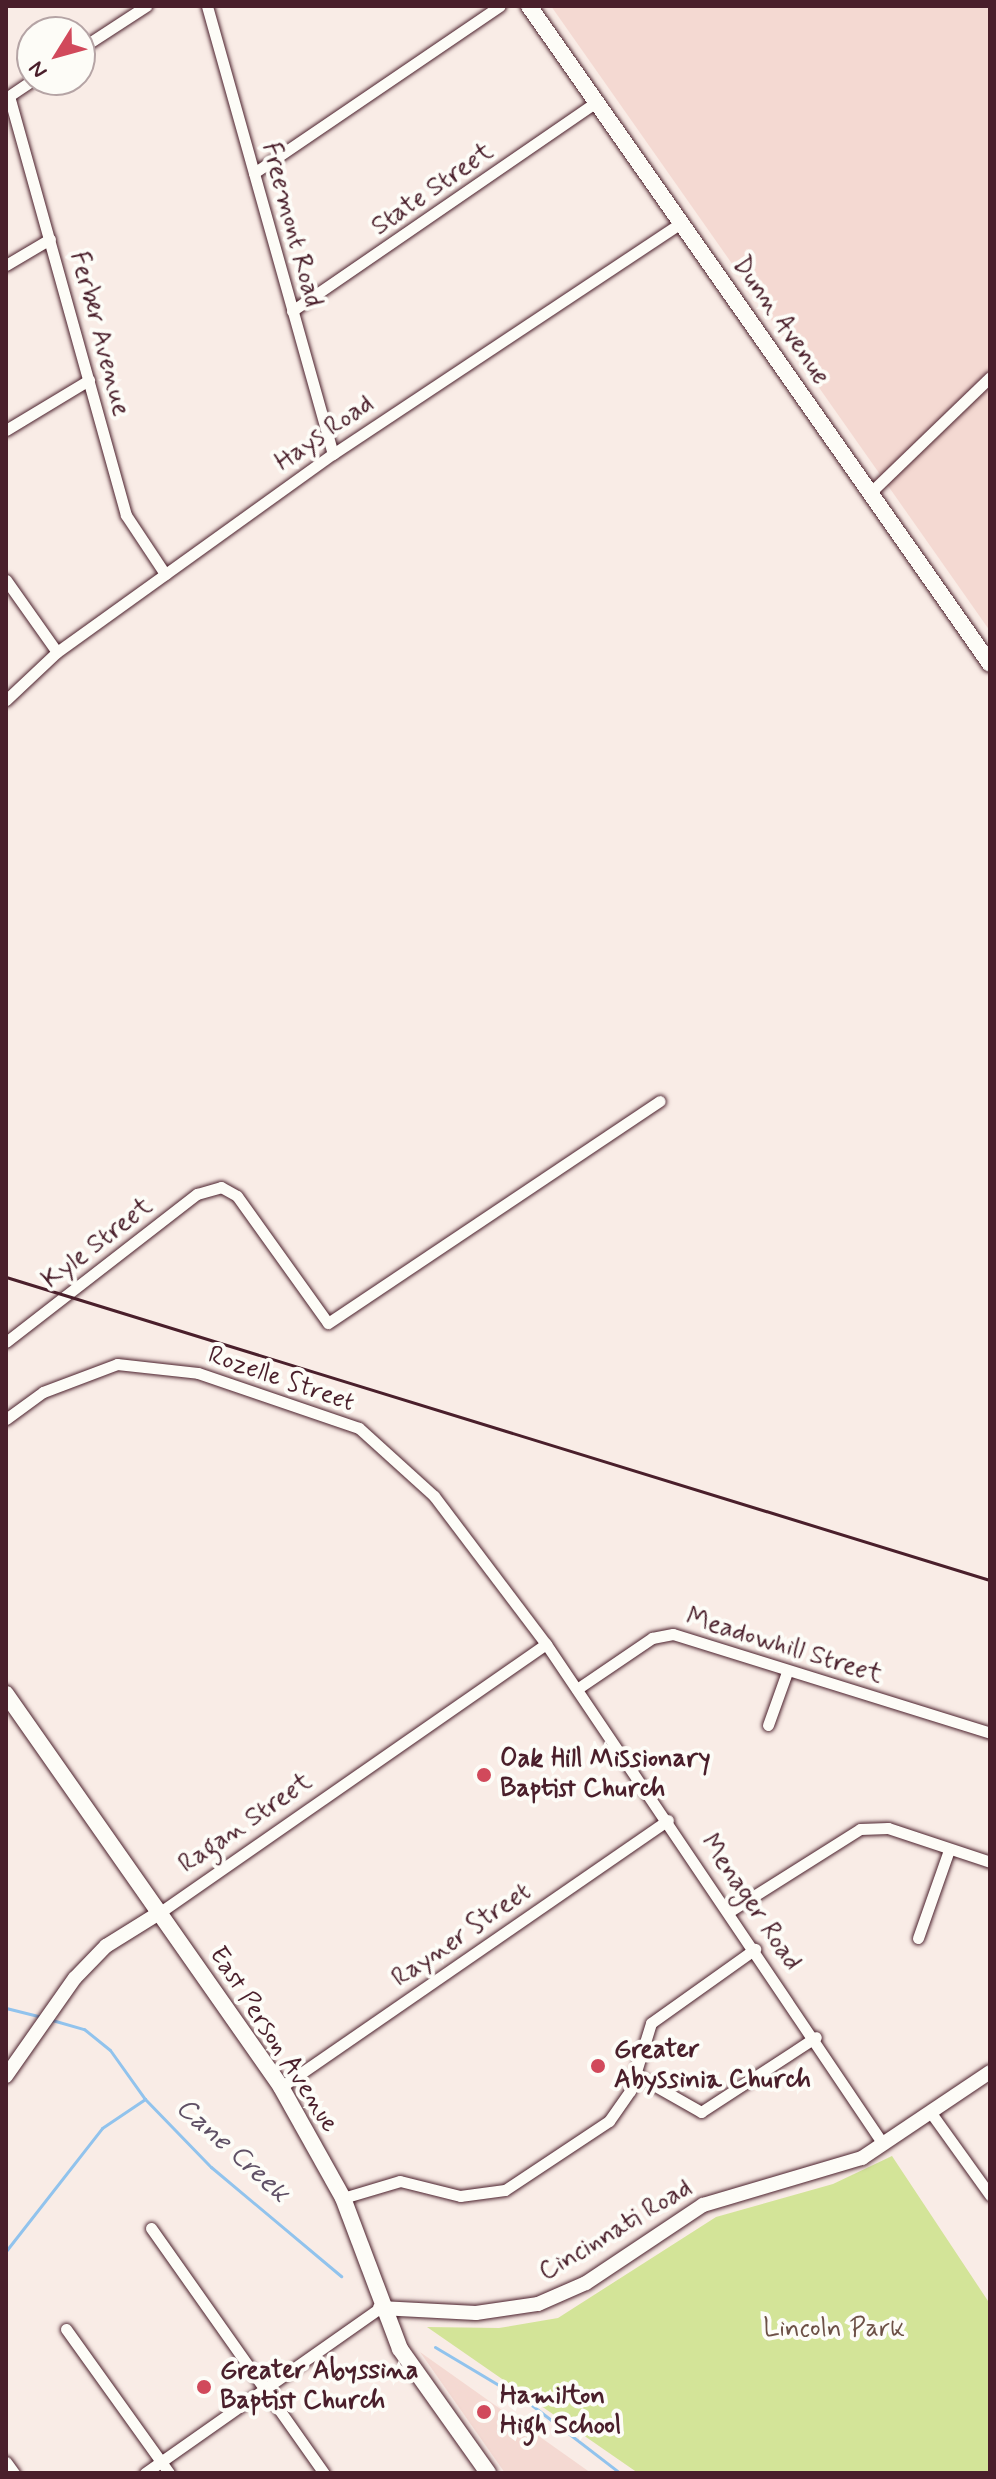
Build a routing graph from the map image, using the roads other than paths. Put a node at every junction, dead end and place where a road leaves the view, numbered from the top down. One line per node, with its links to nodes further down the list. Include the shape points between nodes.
1 (146, 6): 5 (street)
2 (207, 6): 8 (street, Freemont Road)
3 (500, 6): 8 (street)
4 (529, 6): 7 (main road, Dunn Avenue)
5 (96, 39)
6 (7, 97): 10 (street, Ferber Avenue)
7 (597, 101): 9 (main road, Dunn Avenue); 12 (street, State Street)
8 (254, 173): 12 (street, Freemont Road)
9 (682, 222): 16 (street, Hays Road); 17 (main road, Dunn Avenue)
10 (50, 239): 11 (street); 14 (street, Ferber Avenue)
11 (6, 265)
12 (292, 311): 16 (street, Freemont Road)
13 (990, 377): 17 (street)
14 (89, 380): 15 (street); 18 (street, Ferber Avenue, via 126,515)
15 (6, 430)
16 (333, 454): 18 (street, Hays Road)
17 (870, 493): 21 (main road, Dunn Avenue)
18 (165, 574): 20 (street, Hays Road)
19 (6, 580): 20 (street)
20 (57, 652): 22 (street, Hays Road)
21 (990, 664)
22 (6, 700)
23 (660, 1101): 24 (street, Kyle Street, via 328,1323 237,1196 221,1187 197,1194)
24 (6, 1342)
25 (6, 1419): 26 (street, Rozelle Street, via 43,1392 117,1364 198,1373 359,1428)
26 (434, 1496): 27 (street, Menager Road)
27 (546, 1644): 29 (street, Menager Road); 37 (street, Ragan Street)
28 (787, 1672): 29 (street, Meadowhill Street, via 673,1634 652,1638); 31 (street); 32 (street, Meadowhill Street)
29 (577, 1689): 33 (street, Menager Road)
30 (6, 1694): 37 (main road, East Person Avenue)
31 (768, 1725)
32 (990, 1733)
33 (668, 1820): 36 (street, Menager Road); 44 (street, Rayner Street)
34 (949, 1850): 35 (street); 36 (street, via 888,1828 860,1829); 38 (street)
35 (990, 1862)
36 (730, 1911): 39 (street, Menager Road)
37 (159, 1913): 43 (street, Ragan Street, via 106,1946 67,1990); 44 (main road, East Person Avenue)
38 (918, 1938)
39 (755, 1949): 40 (street, Menager Road); 42 (street, via 651,2023 638,2045)
40 (816, 2037): 42 (street, via 701,2112); 46 (street, Menager Road)
41 (990, 2072): 45 (street, Cincinnati Road)
42 (636, 2075): 48 (street, via 609,2121 505,2190 460,2196 400,2181)
43 (6, 2076)
44 (281, 2087): 48 (main road, East Person Avenue)
45 (931, 2113): 46 (street, Cincinnati Road); 47 (street)
46 (883, 2144): 50 (street, Cincinnati Road, via 862,2158 703,2205 586,2283 538,2304 476,2313)
47 (990, 2195)
48 (343, 2198): 50 (main road, East Person Avenue)
49 (151, 2228): 52 (street)
50 (380, 2308): 52 (street); 59 (main road, East Person Avenue, via 400,2349)
51 (66, 2329): 53 (street)
52 (264, 2388): 53 (street); 58 (street)
53 (161, 2461): 56 (street); 57 (street)
54 (6, 2462): 55 (street)
55 (14, 2473)
56 (145, 2473)
57 (169, 2473)
58 (324, 2473)
59 (488, 2473)

